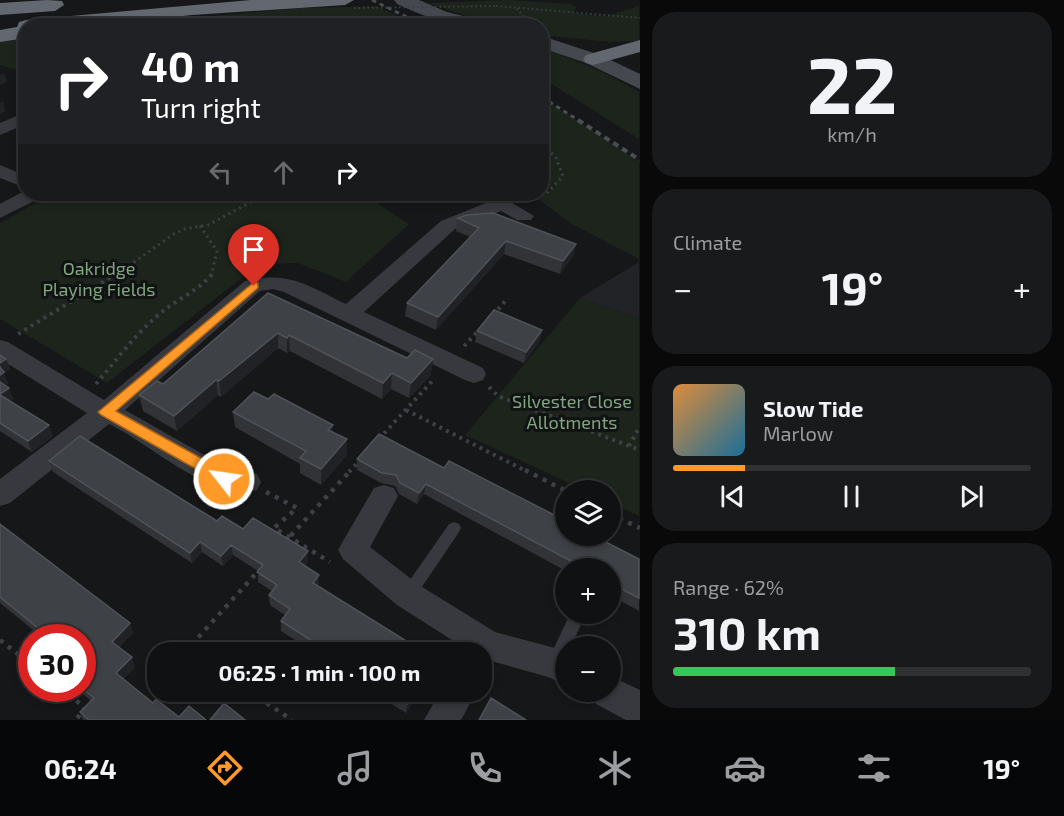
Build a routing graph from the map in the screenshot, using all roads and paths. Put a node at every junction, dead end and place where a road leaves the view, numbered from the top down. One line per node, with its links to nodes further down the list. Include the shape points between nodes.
1 (123, 0): 6 (highway)
2 (160, 0): 8 (highway)
3 (333, 0): 5 (highway); 7 (highway)
4 (403, 0): 13 (street)
5 (349, 4): 14 (path, bridge, via 496,6)
6 (0, 9)
7 (192, 9): 10 (highway); 11 (highway)
8 (0, 16)
9 (320, 16): 12 (path)
10 (108, 18)
11 (124, 18)
12 (324, 18)
13 (448, 18)
14 (639, 18)
15 (18, 27): 16 (highway)
16 (0, 28)
17 (18, 30): 18 (highway)
18 (0, 36)
19 (549, 44): 21 (street)
20 (639, 46): 21 (highway)
21 (593, 59): 22 (street)
22 (639, 83)
23 (18, 121): 24 (street)
24 (0, 130)
25 (549, 150): 28 (path, via 563,176)
26 (0, 171): 27 (street)
27 (18, 179)
28 (549, 189)
29 (20, 201): 33 (street)
30 (253, 201): 34 (path)
31 (521, 201): 32 (path)
32 (505, 206): 35 (street, via 448,225)
33 (0, 212)
34 (200, 226): 36 (path, via 174,234 98,287); 38 (path, via 217,251 213,273 143,329)
35 (349, 314): 37 (street); 40 (street, via 292,287 273,282 254,286)
36 (7, 342): 40 (street, via 79,399)
37 (474, 374)
38 (93, 386)
39 (498, 396): 43 (path)
40 (106, 412): 46 (street, via 224,479); 48 (street)
41 (639, 426): 43 (path)
42 (375, 444): 47 (path, via 406,410)
43 (629, 446): 44 (path)
44 (639, 450)
45 (367, 452): 53 (path)
46 (247, 482): 53 (path, via 297,508 274,528)
47 (555, 485)
48 (0, 495)
49 (384, 496): 55 (street)
50 (621, 519): 52 (path)
51 (454, 528): 57 (lane)
52 (639, 528)
53 (290, 536): 54 (path); 55 (path, via 334,565)
54 (281, 545)
55 (353, 550): 57 (street)
56 (263, 565): 59 (path)
57 (408, 595): 60 (street)
58 (0, 640): 62 (path)
59 (194, 642)
60 (473, 642)
61 (492, 652): 63 (street)
62 (18, 654)
63 (555, 665)
64 (621, 699): 69 (street)
65 (78, 702): 71 (path, via 86,708)
66 (148, 702): 70 (path)
67 (265, 702): 72 (path)
68 (453, 702): 73 (street)
69 (639, 709)
70 (140, 712)
71 (76, 720)
72 (292, 720)
73 (441, 720)

